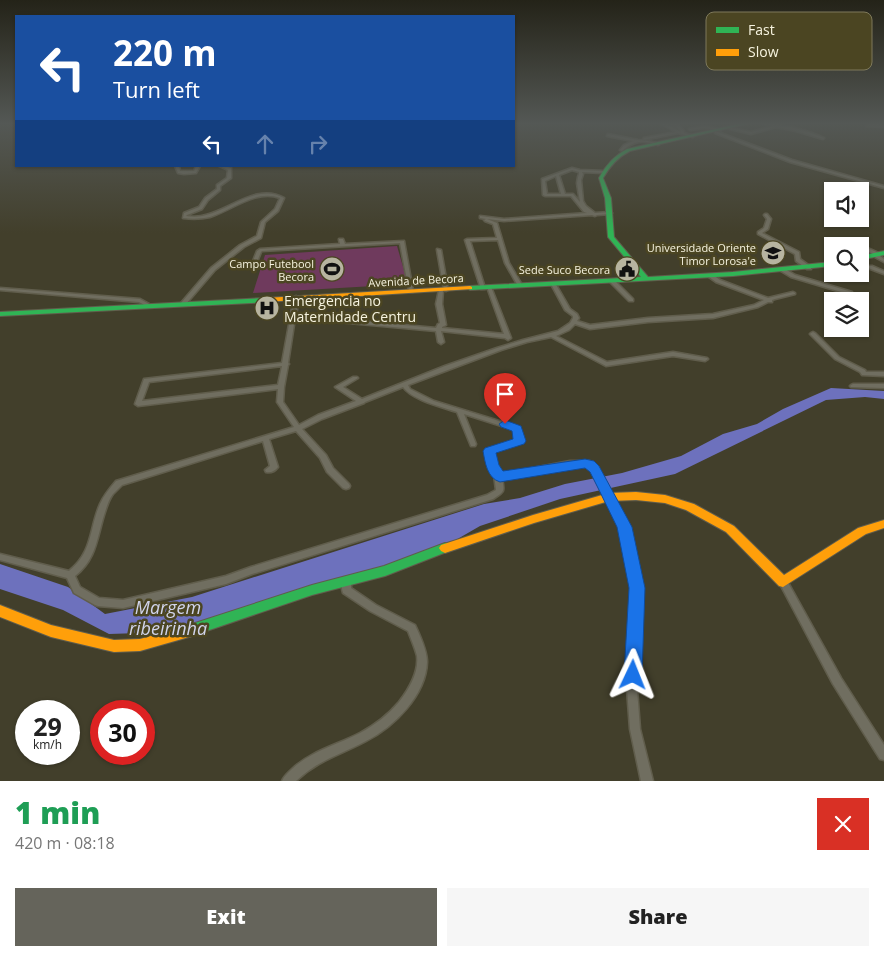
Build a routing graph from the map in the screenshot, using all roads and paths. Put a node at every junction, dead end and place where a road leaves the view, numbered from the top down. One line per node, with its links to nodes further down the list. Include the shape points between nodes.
1 (613, 159): 10 (street, via 601,178)
2 (789, 159): 8 (street)
3 (177, 167): 4 (street, via 179,172 184,173 195,172)
4 (198, 167)
5 (224, 167): 37 (street, via 230,169 229,178 218,186 219,189 206,199 201,208 184,217 208,216 233,204 274,194 282,198 277,210 263,222 260,237 212,269)
6 (580, 171): 6 (street, via 582,170 603,172); 7 (street, via 572,169); 11 (street, via 581,201)
7 (557, 174): 9 (street); 9 (street, via 543,180 545,195)
8 (884, 187)
9 (563, 195): 11 (street, via 572,195 585,211)
10 (610, 213): 11 (street); 24 (street, via 611,236)
11 (594, 215): 13 (street, via 504,220 479,217 495,223)
12 (766, 215): 20 (street, via 768,225 759,233 797,253 798,260)
13 (499, 239): 27 (street, via 507,263); 28 (street, via 467,240)
14 (439, 250): 30 (street)
15 (869, 250): 16 (street)
16 (881, 256)
17 (255, 261): 31 (street, via 262,250 402,242)
18 (824, 265): 20 (street, Avenida de Becora)
19 (870, 267): 22 (street)
20 (809, 268): 21 (street, Avenida de Becora)
21 (782, 270): 23 (street, Avenida de Becora); 33 (street)
22 (884, 273)
23 (711, 276): 24 (street, Avenida de Becora); 36 (street)
24 (646, 279): 25 (street, Avenida de Becora)
25 (612, 281): 26 (street, Avenida de Becora); 35 (street)
26 (553, 284): 27 (street, Avenida de Becora); 41 (street, via 568,310 575,315)
27 (520, 285): 28 (street, Avenida de Becora)
28 (486, 287): 30 (street, Avenida de Becora); 44 (street)
29 (0, 289): 38 (street, via 140,301)
30 (444, 290): 31 (street, Avenida de Becora); 42 (street, via 439,304 444,321)
31 (411, 291): 34 (street, Avenida de Becora)
32 (793, 292): 36 (street)
33 (847, 292)
34 (296, 298): 37 (street, Avenida de Becora); 40 (street)
35 (631, 300)
36 (770, 301): 41 (street, via 713,316 590,327)
37 (183, 304): 38 (street, Avenida de Becora)
38 (148, 305): 39 (street, Avenida de Becora)
39 (0, 314)
40 (294, 316): 42 (street); 49 (street)
41 (574, 322): 45 (street)
42 (439, 330): 44 (street); 46 (street)
43 (813, 334): 50 (street, via 837,358 864,374)
44 (506, 336): 47 (street)
45 (553, 336): 47 (street); 48 (street, via 606,364 673,354)
46 (441, 342)
47 (514, 344): 52 (street)
48 (704, 359)
49 (286, 364): 55 (street); 55 (street, via 146,380 138,404)
50 (884, 374)
51 (355, 378): 56 (street, via 338,387)
52 (404, 385): 56 (street); 57 (street, via 432,402)
53 (853, 386): 54 (street)
54 (884, 386)
55 (281, 387): 58 (street, via 280,402)
56 (362, 402): 58 (street)
57 (459, 410): 60 (street); 62 (street, via 517,428 520,441 489,451 492,466)
58 (298, 428): 59 (street); 63 (street)
59 (265, 438): 61 (street, via 274,467); 67 (street, via 152,471 115,486 99,516 87,559 78,571)
60 (473, 444)
61 (269, 470)
62 (500, 477): 64 (street, via 589,464); 67 (street, via 500,491 490,496 226,580 149,599 123,604 98,602 77,590)
63 (346, 486)
64 (608, 494): 68 (street, via 486,533 385,571); 69 (street, via 665,498 690,507 730,529); 73 (street, via 624,527 637,588 632,689 635,729)
65 (884, 524): 69 (street, via 862,531)
66 (0, 557): 67 (street)
67 (70, 575)
68 (347, 581): 70 (street, via 140,645 114,646 51,631); 72 (street, via 346,590 412,628 422,661 418,684 400,708 374,731 320,755 298,769)
69 (783, 582): 71 (street, via 837,681)
70 (0, 611)
71 (884, 755)
72 (288, 781)
73 (647, 781)

